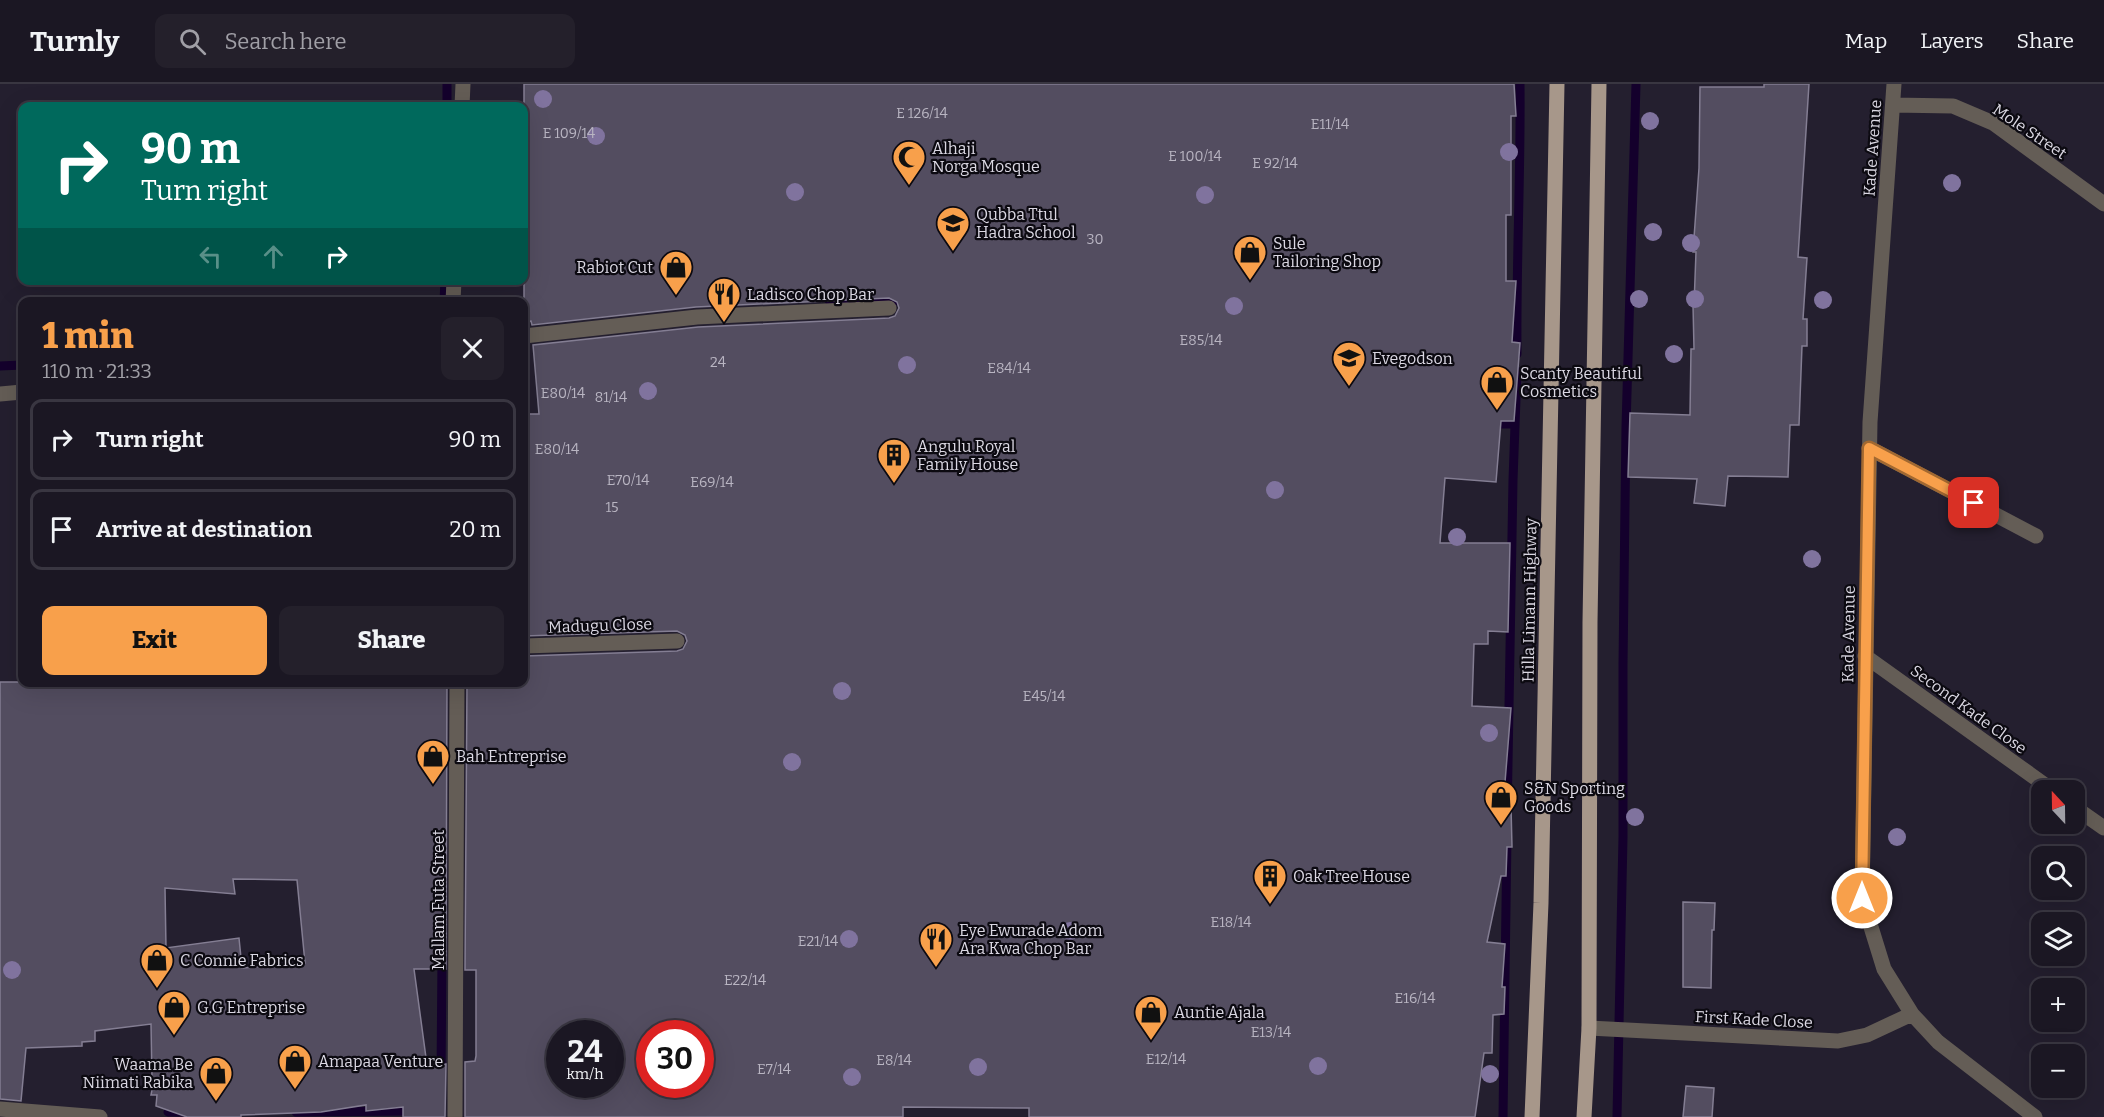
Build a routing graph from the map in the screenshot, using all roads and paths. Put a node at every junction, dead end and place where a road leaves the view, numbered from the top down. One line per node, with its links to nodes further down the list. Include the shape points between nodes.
1 (463, 84): 5 (street)
2 (1557, 84): 26 (main road, Hilla Limann Highway, via 1541,891)
3 (1599, 84): 22 (main road, via 1590,622)
4 (1894, 84): 6 (street, Kade Avenue)
5 (462, 102)
6 (1893, 105): 7 (street, Mole Street, via 1953,106 1993,123); 12 (street, Kade Avenue)
7 (2104, 204)
8 (889, 308): 9 (street, via 697,317)
9 (528, 336)
10 (18, 392): 11 (street)
11 (0, 394)
12 (1869, 448): 13 (street); 16 (street, Kade Avenue)
13 (2036, 536)
14 (677, 641): 15 (street, Madugu Close)
15 (528, 646)
16 (1865, 657): 18 (street, Second Kade Close); 21 (street, Kade Avenue, via 1862,898 1884,969)
17 (457, 687): 25 (street, Mallam Futa Street)
18 (2038, 780)
19 (2085, 815): 20 (street)
20 (2104, 828)
21 (1912, 1014): 22 (street, First Kade Close, via 1868,1035 1838,1041); 28 (street, Kade Avenue, via 1938,1042)
22 (1589, 1028): 27 (main road)
23 (0, 1109): 24 (street)
24 (100, 1117)
25 (455, 1117)
26 (1532, 1117)
27 (1584, 1117)
28 (2035, 1117)

